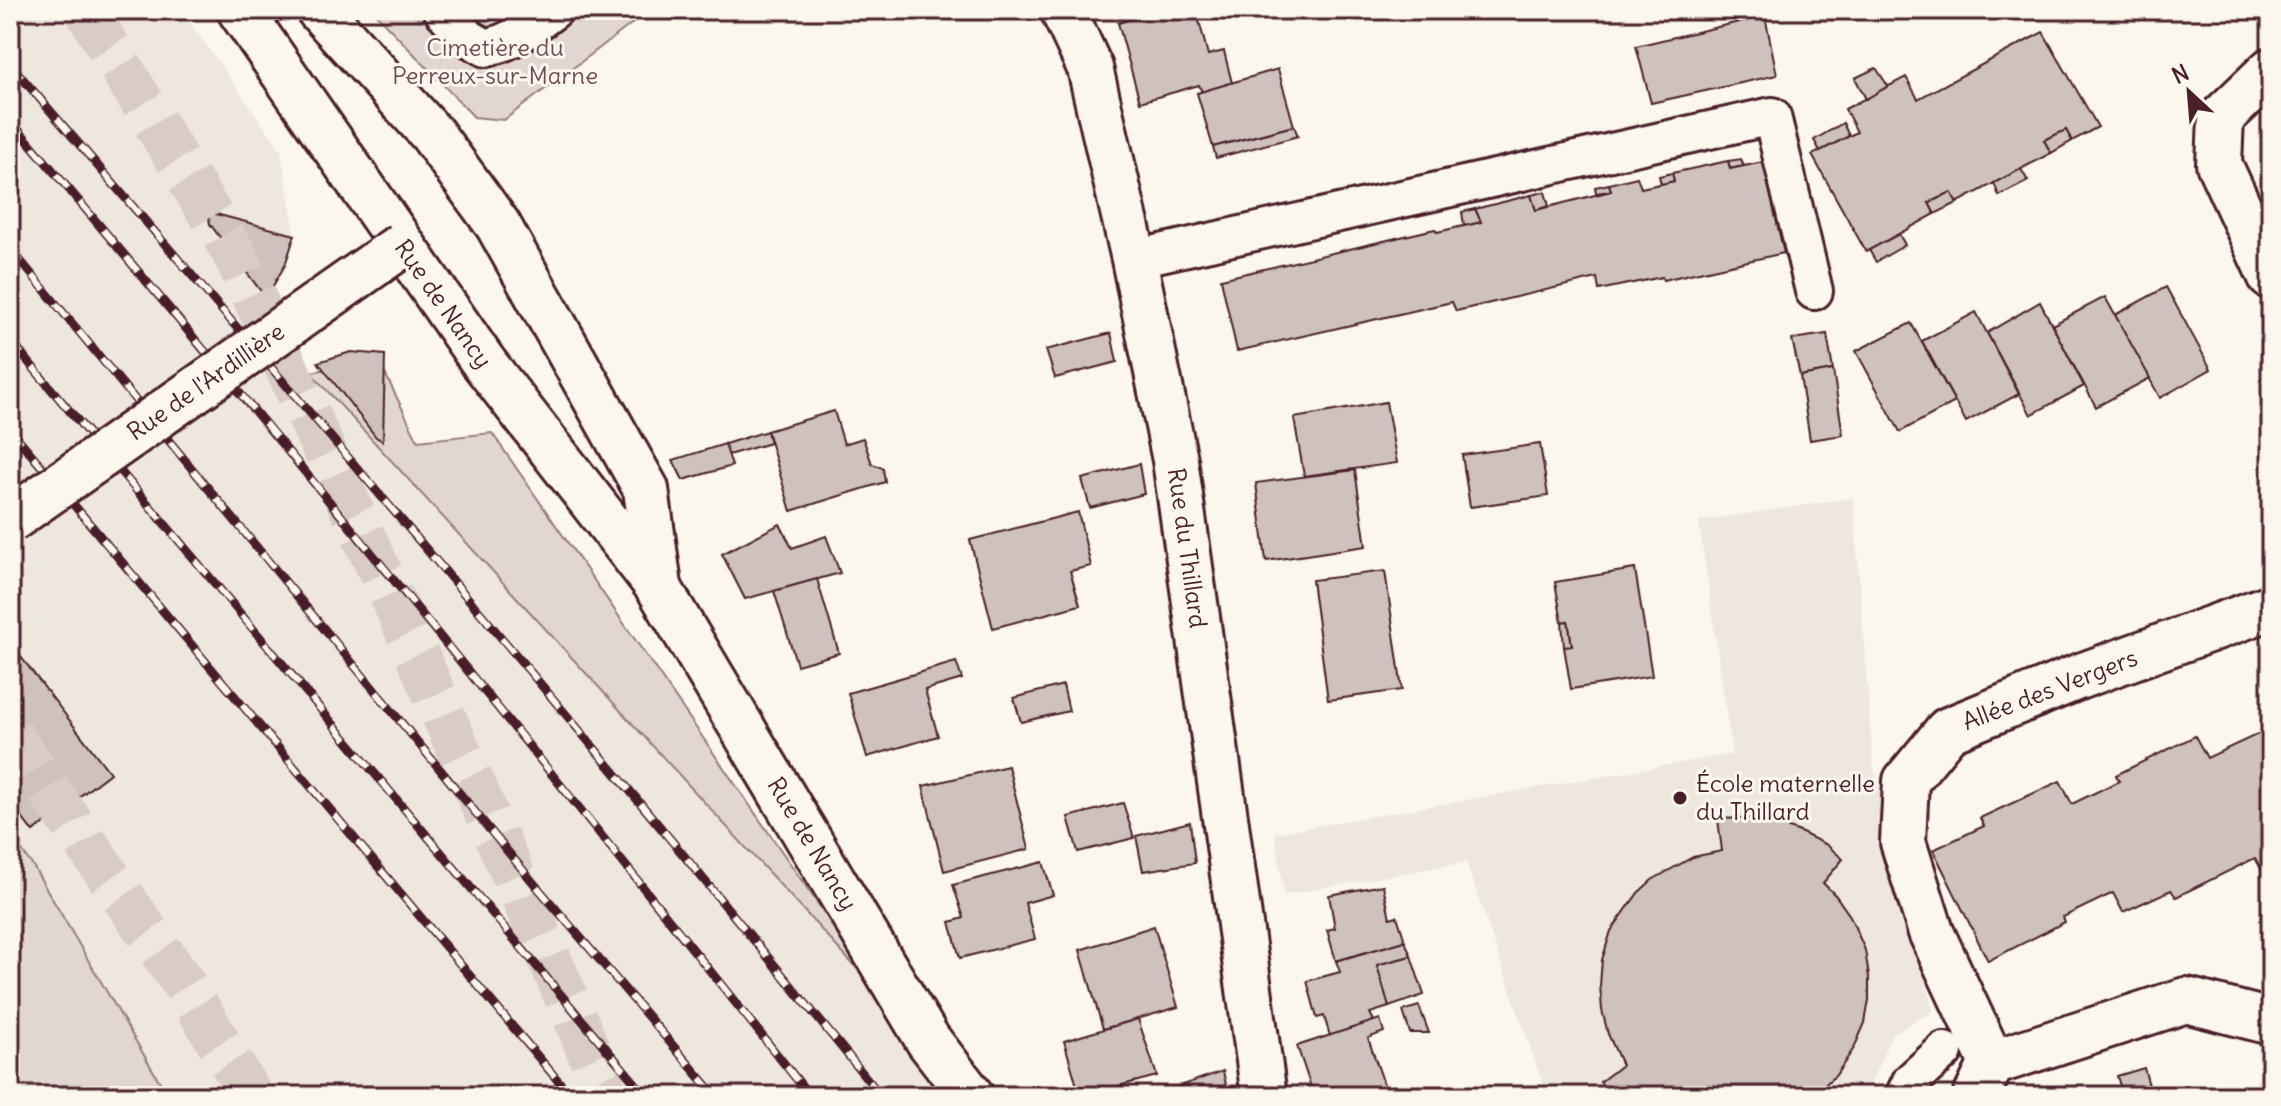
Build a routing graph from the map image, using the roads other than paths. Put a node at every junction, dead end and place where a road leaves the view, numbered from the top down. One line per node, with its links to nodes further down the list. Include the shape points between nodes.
1 (240, 10): 7 (street, Rue de Nancy)
2 (319, 10): 12 (street, Rue de Nancy, via 432,134 498,225 646,489)
3 (442, 10): 4 (lane, via 467,37 486,48 504,44)
4 (554, 10)
5 (1063, 10): 8 (street, Rue du Thillard, via 1090,68)
6 (2271, 70): 9 (street, via 2221,118 2219,164)
7 (402, 245): 11 (street, Rue de l'Ardillière, bridge); 12 (street, Rue de Nancy, via 484,363)
8 (1134, 259): 10 (lane, via 1772,116); 18 (street, Rue du Thillard, via 1175,460)
9 (2271, 277)
10 (1814, 291)
11 (10, 520)
12 (659, 588): 17 (street, Rue de Nancy, via 928,1040)
13 (2271, 607): 16 (street, Allée des Vergers, via 1948,730 1906,781 1903,842)
14 (2271, 1022): 16 (street, Allée des Vergers, via 2186,1000)
15 (1944, 1051): 19 (lane, via 1911,1081)
16 (1984, 1080)
17 (971, 1096)
18 (1264, 1096)
19 (1904, 1096)

